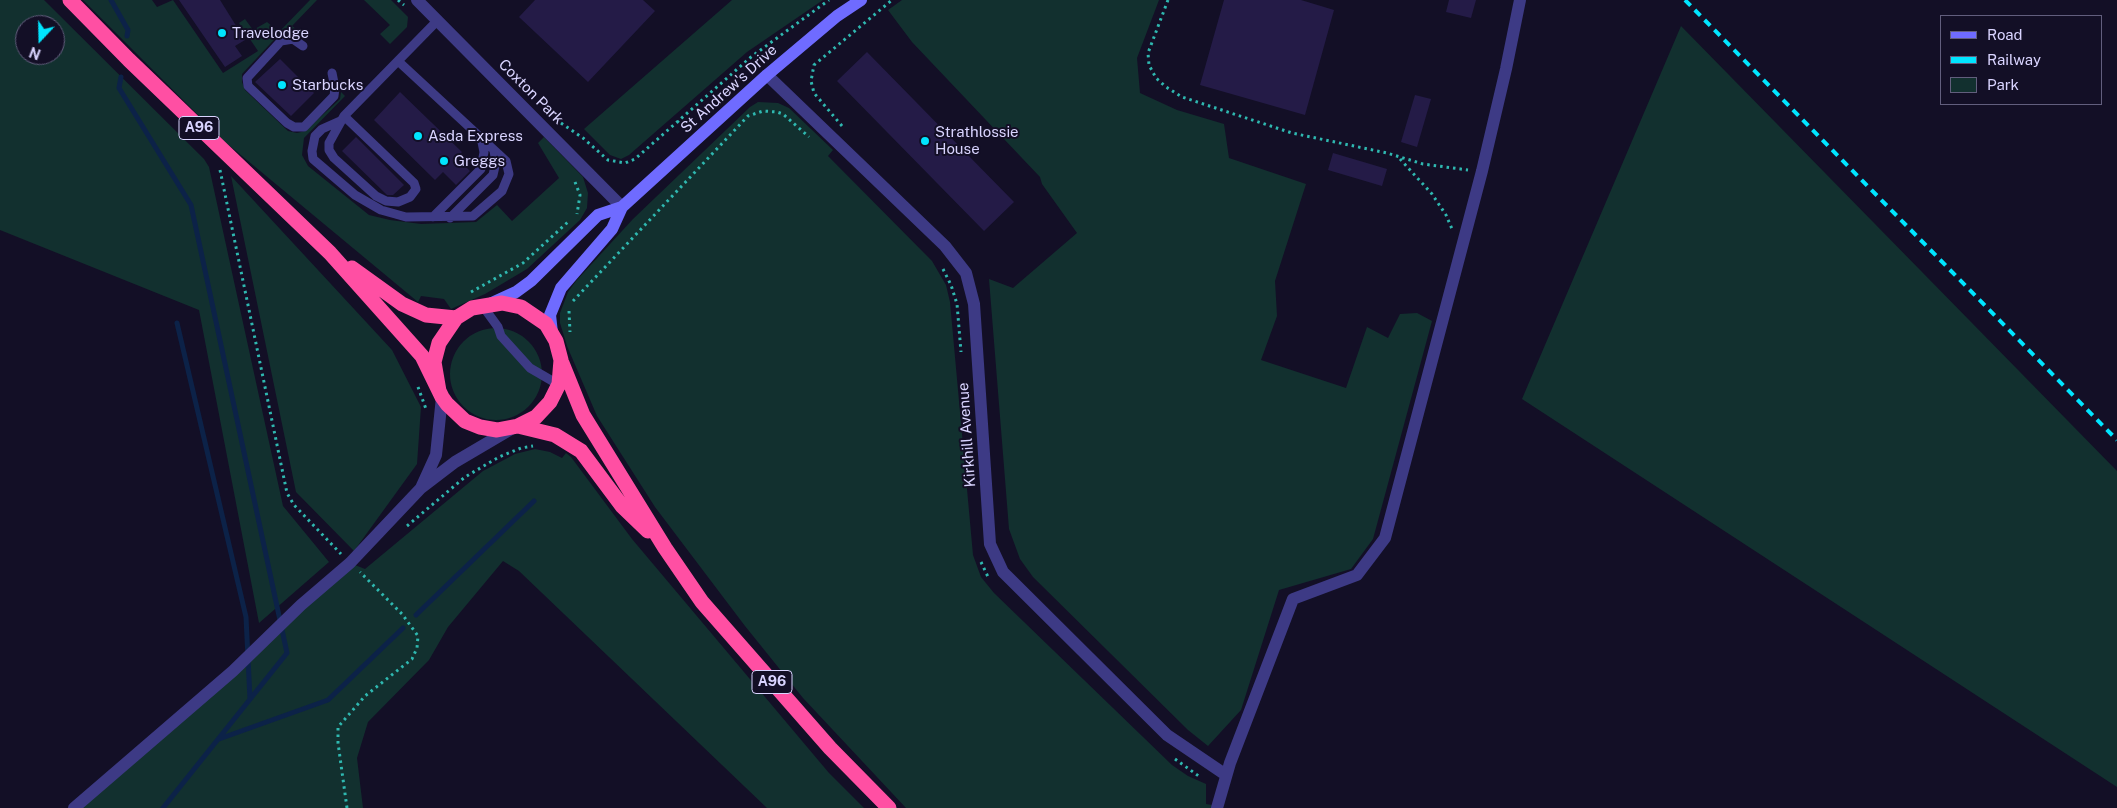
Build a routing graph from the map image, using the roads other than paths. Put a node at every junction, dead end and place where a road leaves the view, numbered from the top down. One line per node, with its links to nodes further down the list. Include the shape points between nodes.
1 (70, 0): 16 (highway, A96)
2 (417, 0): 5 (street, Coxton Park)
3 (861, 0): 9 (street, St Andrew's Drive)
4 (1520, 0): 27 (street, via 1482,171 1385,538 1357,575 1293,599)
5 (438, 20): 7 (lane); 13 (street, Coxton Park)
6 (303, 46): 8 (lane, via 293,39 281,41 247,78 248,86 287,123 304,127 334,96)
7 (398, 61): 10 (lane); 11 (lane)
8 (332, 73)
9 (767, 74): 13 (street, St Andrew's Drive); 27 (street, Kirkhill Avenue, via 945,246 966,273 974,304 990,544 1003,572 1167,735)
10 (342, 118): 10 (lane, via 329,143 334,158 379,198 398,202 413,195 414,183); 14 (lane, via 315,136 312,152 316,164 355,195 381,210 400,216)
11 (481, 137): 12 (lane); 14 (lane, via 484,152 481,169)
12 (493, 148): 15 (lane, via 496,162 493,175); 15 (lane, via 508,165 508,176 502,190 477,214)
13 (622, 207): 17 (street, St Andrew's Drive, via 598,215 531,282); 19 (street, St Andrew's Drive, via 612,229 561,288 550,316)
14 (433, 217): 15 (lane)
15 (450, 218)
16 (330, 253): 18 (highway, A96, via 402,304 426,315); 22 (highway, A96, via 422,356)
17 (487, 304): 18 (highway); 19 (highway, A96, via 512,304 526,309); 21 (lane, via 501,336 530,368)
18 (456, 318): 22 (highway, via 443,334 436,352 434,372)
19 (552, 333): 20 (highway, A96)
20 (561, 360): 21 (highway, A96); 23 (highway, A96)
21 (559, 384): 23 (lane); 24 (highway, A96, via 544,410)
22 (441, 394): 24 (highway, A96, via 452,410 472,424 488,429); 25 (street, via 436,455)
23 (576, 396): 26 (highway, A96, via 583,414)
24 (516, 427): 25 (street, via 455,462); 26 (highway, A96, via 555,435 581,451 622,506)
25 (421, 488): 28 (street, via 350,563 233,671)
26 (665, 548): 29 (highway, A96, via 702,602 830,748)
27 (1226, 775): 30 (street)
28 (74, 808)
29 (889, 808)
30 (1217, 808)

